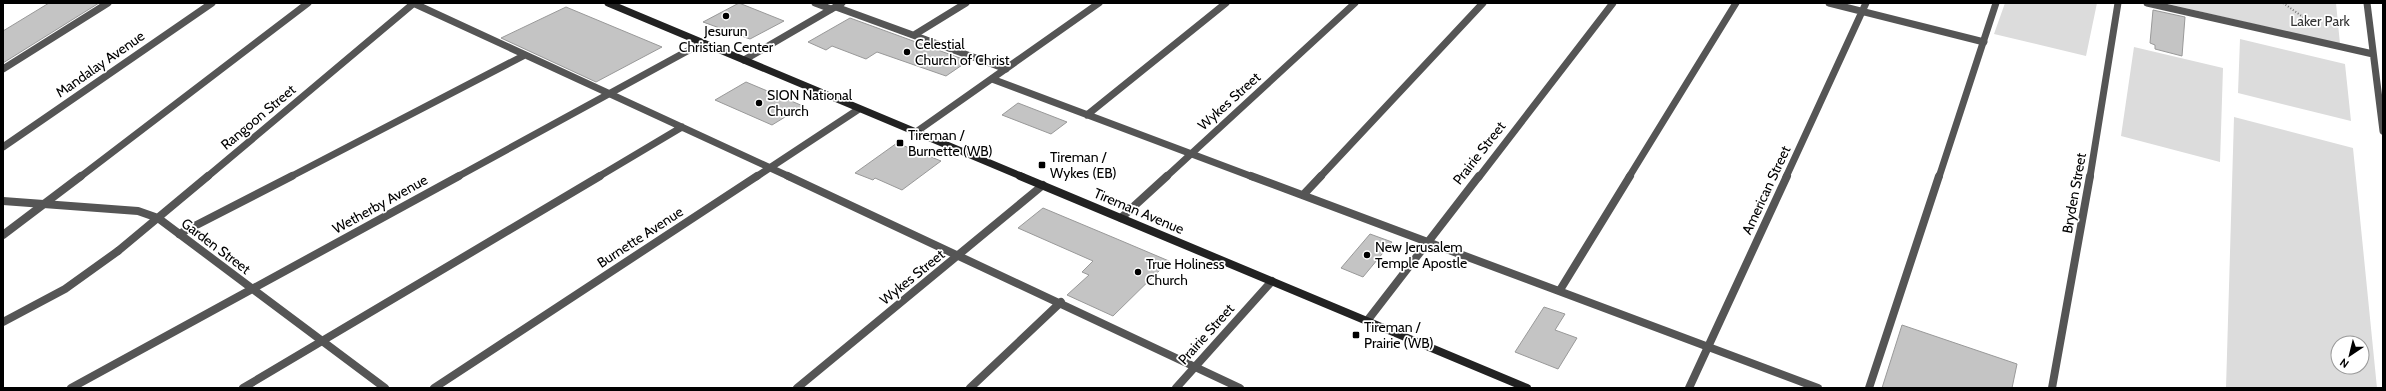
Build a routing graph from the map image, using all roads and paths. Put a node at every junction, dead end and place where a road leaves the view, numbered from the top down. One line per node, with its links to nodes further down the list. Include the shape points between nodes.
1 (108, 3): 30 (street)
2 (212, 3): 39 (street, Mandalay Avenue)
3 (308, 3): 45 (street)
4 (413, 3): 28 (street); 46 (street, Rangoon Street)
5 (608, 3): 26 (street, Tireman Avenue)
6 (815, 3): 21 (street)
7 (966, 3): 24 (street)
8 (1099, 3): 31 (street)
9 (1226, 3): 35 (street)
10 (1355, 3): 40 (street, Wykes Street)
11 (1483, 3): 43 (street)
12 (1613, 3): 50 (street, Prairie Street)
13 (1736, 3): 54 (street)
14 (1829, 3): 22 (street)
15 (1866, 3): 22 (street, American Street)
16 (1996, 3): 25 (street)
17 (2118, 3): 73 (street, Bryden Street, via 2106,86)
18 (2147, 3): 27 (street)
19 (2283, 3): 23 (path)
20 (2367, 3): 27 (street)
21 (836, 6): 24 (street); 29 (street)
22 (1862, 12): 25 (street); 59 (street, American Street)
23 (2320, 28)
24 (914, 35): 31 (street)
25 (1984, 42): 72 (street)
26 (702, 43): 29 (street, Tireman Avenue); 33 (street, Wetherby Avenue)
27 (2373, 54): 37 (street)
28 (525, 55): 33 (street); 48 (street)
29 (744, 60): 34 (street, Tireman Avenue)
30 (3, 69)
31 (1006, 69): 32 (street)
32 (992, 79): 35 (street); 38 (street)
33 (609, 93): 36 (street); 53 (street, Wetherby Avenue)
34 (859, 108): 38 (street, Tireman Avenue); 41 (street, Burnette Avenue)
35 (1087, 115): 40 (street)
36 (682, 127): 41 (street); 58 (street)
37 (2383, 131)
38 (916, 132): 42 (street, Tireman Avenue)
39 (3, 147)
40 (1192, 152): 43 (street); 47 (street, Wykes Street)
41 (770, 167): 51 (street); 64 (street, Burnette Avenue)
42 (1043, 185): 47 (street, Tireman Avenue); 51 (street, Wykes Street)
43 (1304, 194): 50 (street)
44 (3, 201): 45 (street, Garden Street)
45 (43, 204): 46 (street, Garden Street, via 138,211); 49 (street)
46 (158, 218): 48 (street, Garden Street); 57 (street, Rangoon Street, via 66,289)
47 (1121, 218): 52 (street, Tireman Avenue)
48 (179, 234): 53 (street, Garden Street)
49 (3, 235)
50 (1429, 241): 54 (street); 56 (street, Prairie Street)
51 (960, 255): 55 (street); 65 (street, Wykes Street)
52 (1272, 281): 56 (street, Tireman Avenue); 60 (street, Prairie Street)
53 (251, 289): 58 (street, Garden Street); 61 (street, Wetherby Avenue)
54 (1560, 290): 59 (street)
55 (1061, 302): 60 (street); 66 (street)
56 (1367, 321): 69 (street, Tireman Avenue)
57 (3, 322)
58 (323, 341): 62 (street); 63 (street, Garden Street)
59 (1708, 348): 70 (street, American Street); 71 (street)
60 (1195, 366): 67 (street, Prairie Street); 68 (street)
61 (71, 388)
62 (243, 388)
63 (385, 388)
64 (434, 388)
65 (797, 388)
66 (970, 388)
67 (1176, 388)
68 (1240, 388)
69 (1527, 388)
70 (1690, 388)
71 (1818, 388)
72 (1870, 388)
73 (2052, 388)

